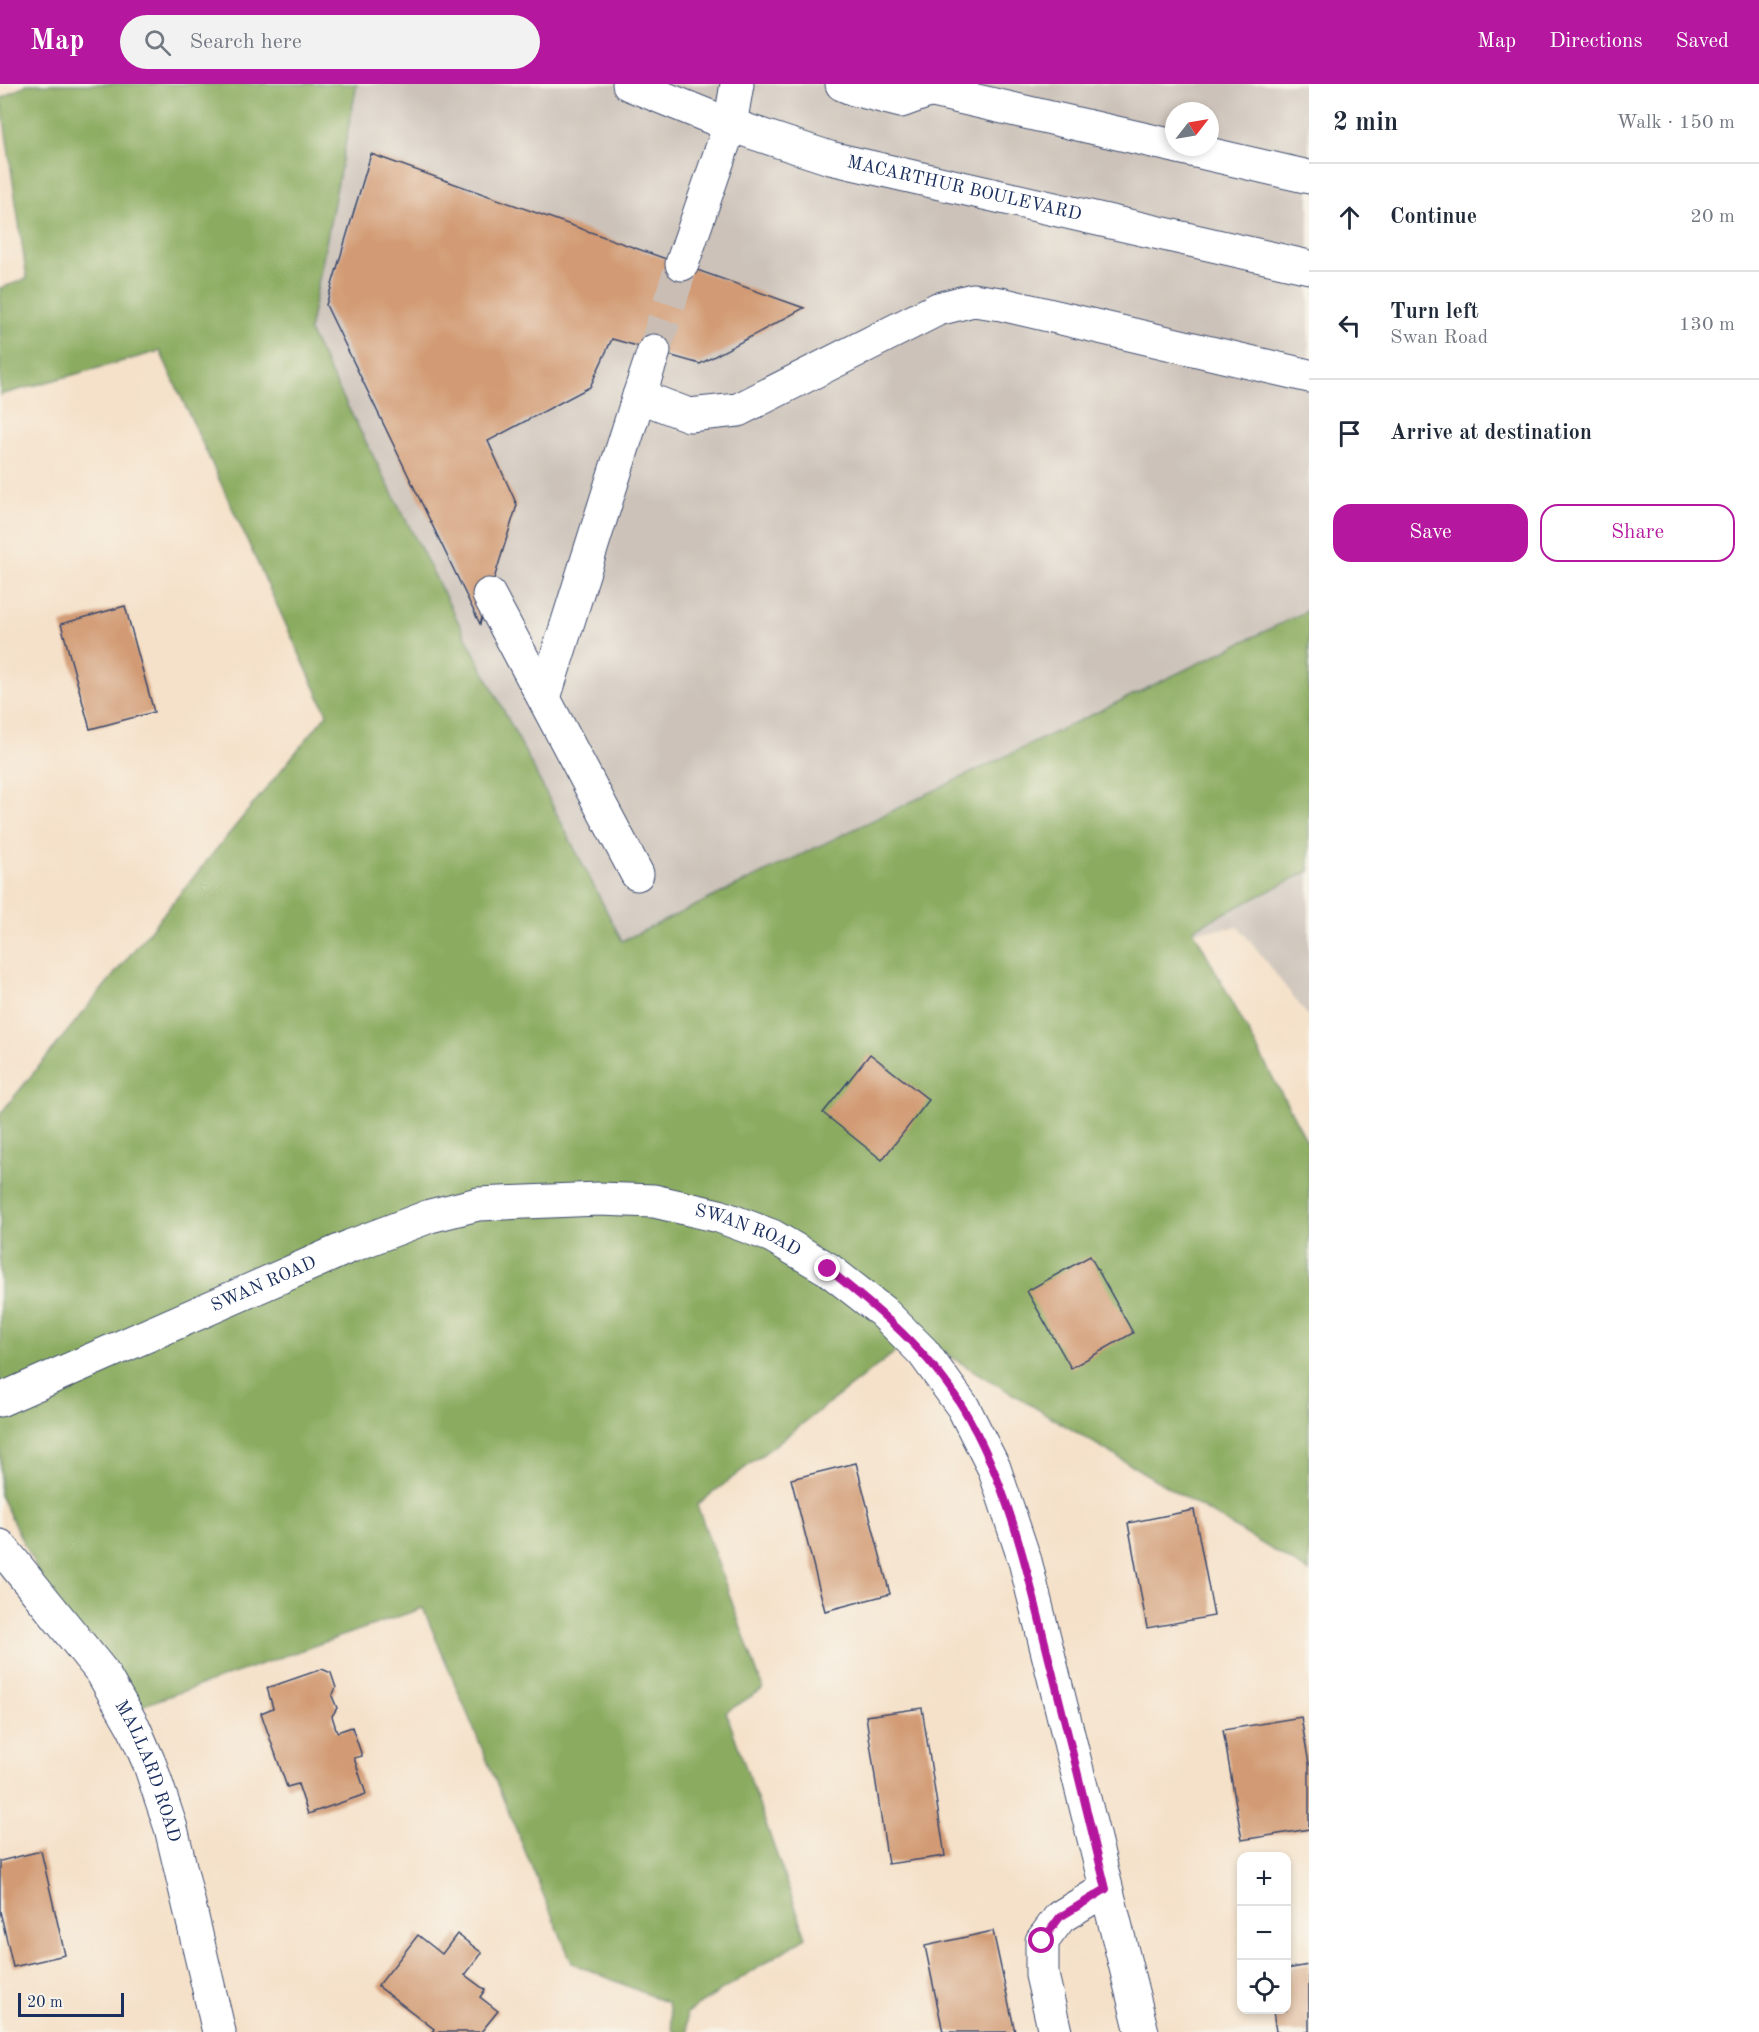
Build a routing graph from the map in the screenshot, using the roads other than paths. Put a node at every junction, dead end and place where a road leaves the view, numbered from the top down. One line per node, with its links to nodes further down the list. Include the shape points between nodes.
1 (629, 84): 5 (street, MACARTHUR BOULEVARD)
2 (737, 84): 5 (street)
3 (842, 84): 4 (street, via 901,101)
4 (916, 87): 6 (street)
5 (730, 124): 9 (street); 10 (street, MACARTHUR BOULEVARD, via 830,158)
6 (1165, 144)
7 (1216, 156): 8 (street)
8 (1309, 177)
9 (682, 264)
10 (1309, 267)
11 (654, 351): 13 (street)
12 (1309, 376): 13 (street, via 973,300 938,309 738,410 689,415)
13 (639, 396): 15 (street)
14 (489, 595): 15 (street)
15 (544, 698): 16 (street)
16 (637, 874)
17 (0, 1400): 19 (street, SWAN ROAD, via 351,1246 430,1216 478,1204 588,1199 654,1201 719,1216 772,1236 828,1269 882,1312 923,1352 963,1407 979,1438 994,1468 1025,1561)
18 (0, 1546): 20 (street, MALLARD ROAD, via 102,1672 134,1728 171,1828)
19 (1106, 1889): 21 (street, via 1060,1917 1042,1941 1042,1975); 22 (street, SWAN ROAD)
20 (219, 2032)
21 (1055, 2032)
22 (1142, 2032)

